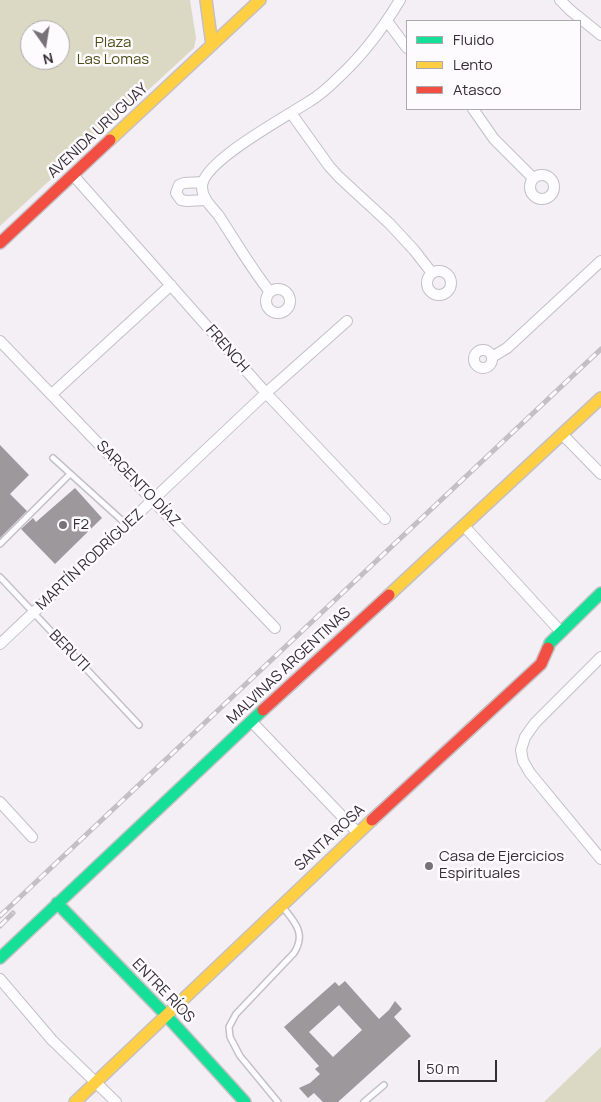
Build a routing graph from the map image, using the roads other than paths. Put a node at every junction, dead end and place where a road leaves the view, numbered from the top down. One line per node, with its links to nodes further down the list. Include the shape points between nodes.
1 (206, 0): 7 (street)
2 (260, 0): 7 (street, AVENIDA URUGUAY)
3 (400, 0): 5 (street)
4 (560, 0): 6 (street)
5 (387, 21): 8 (street); 10 (street, via 340,77)
6 (601, 35)
7 (212, 45): 11 (street, AVENIDA URUGUAY)
8 (406, 47)
9 (474, 110): 12 (street, via 494,139)
10 (291, 113): 13 (street, via 235,149 205,176); 17 (street, via 329,166 390,224)
11 (73, 175): 15 (street, AVENIDA URUGUAY); 18 (street, FRENCH)
12 (533, 178)
13 (203, 182): 14 (street); 14 (street, via 179,185 176,193 181,200)
14 (206, 200): 19 (street)
15 (0, 243)
16 (601, 261): 22 (street, via 507,348)
17 (432, 274)
18 (170, 285): 23 (street, FRENCH); 24 (street)
19 (270, 292)
20 (346, 321): 23 (street, MARTÍN RODRÍGUEZ)
21 (0, 341): 24 (street, SARGENTO DÍAZ)
22 (492, 357)
23 (266, 393): 30 (street, MARTÍN RODRÍGUEZ); 31 (street, FRENCH)
24 (52, 394): 30 (street, SARGENTO DÍAZ)
25 (601, 398): 26 (street, MALVINAS ARGENTINAS)
26 (563, 434): 29 (street); 33 (street, MALVINAS ARGENTINAS)
27 (53, 458): 28 (lane)
28 (70, 474): 32 (lane); 34 (lane)
29 (601, 474)
30 (154, 500): 32 (street, MARTÍN RODRÍGUEZ); 38 (street, SARGENTO DÍAZ)
31 (385, 519)
32 (127, 525): 37 (street, MARTÍN RODRÍGUEZ)
33 (464, 526): 39 (street); 42 (street, MALVINAS ARGENTINAS)
34 (0, 544)
35 (1, 581): 37 (lane, BERUTI)
36 (601, 593): 39 (street, SANTA ROSA)
37 (33, 613): 40 (street, MARTÍN RODRÍGUEZ); 43 (lane, BERUTI)
38 (275, 628)
39 (561, 632): 45 (street, SANTA ROSA, via 550,643 541,664)
40 (0, 644)
41 (601, 658): 47 (street, via 535,723 525,737 522,750 530,773)
42 (251, 721): 45 (street); 49 (street, MALVINAS ARGENTINAS)
43 (140, 725)
44 (0, 802): 46 (street)
45 (358, 833): 50 (street, SANTA ROSA)
46 (32, 836)
47 (597, 849): 48 (street)
48 (601, 859)
49 (57, 903): 51 (street, MALVINAS ARGENTINAS); 53 (street, ENTRE RÍOS)
50 (281, 905): 53 (street, SANTA ROSA); 59 (lane, via 298,926 299,946 236,1014 229,1027 230,1038 240,1056)
51 (0, 958)
52 (0, 979): 54 (street, via 52,1040)
53 (165, 1014): 54 (street, SANTA ROSA); 58 (street, ENTRE RÍOS)
54 (96, 1081): 56 (street, SANTA ROSA); 57 (street)
55 (384, 1085): 60 (lane)
56 (75, 1102)
57 (116, 1102)
58 (245, 1102)
59 (278, 1102)
60 (364, 1102)

